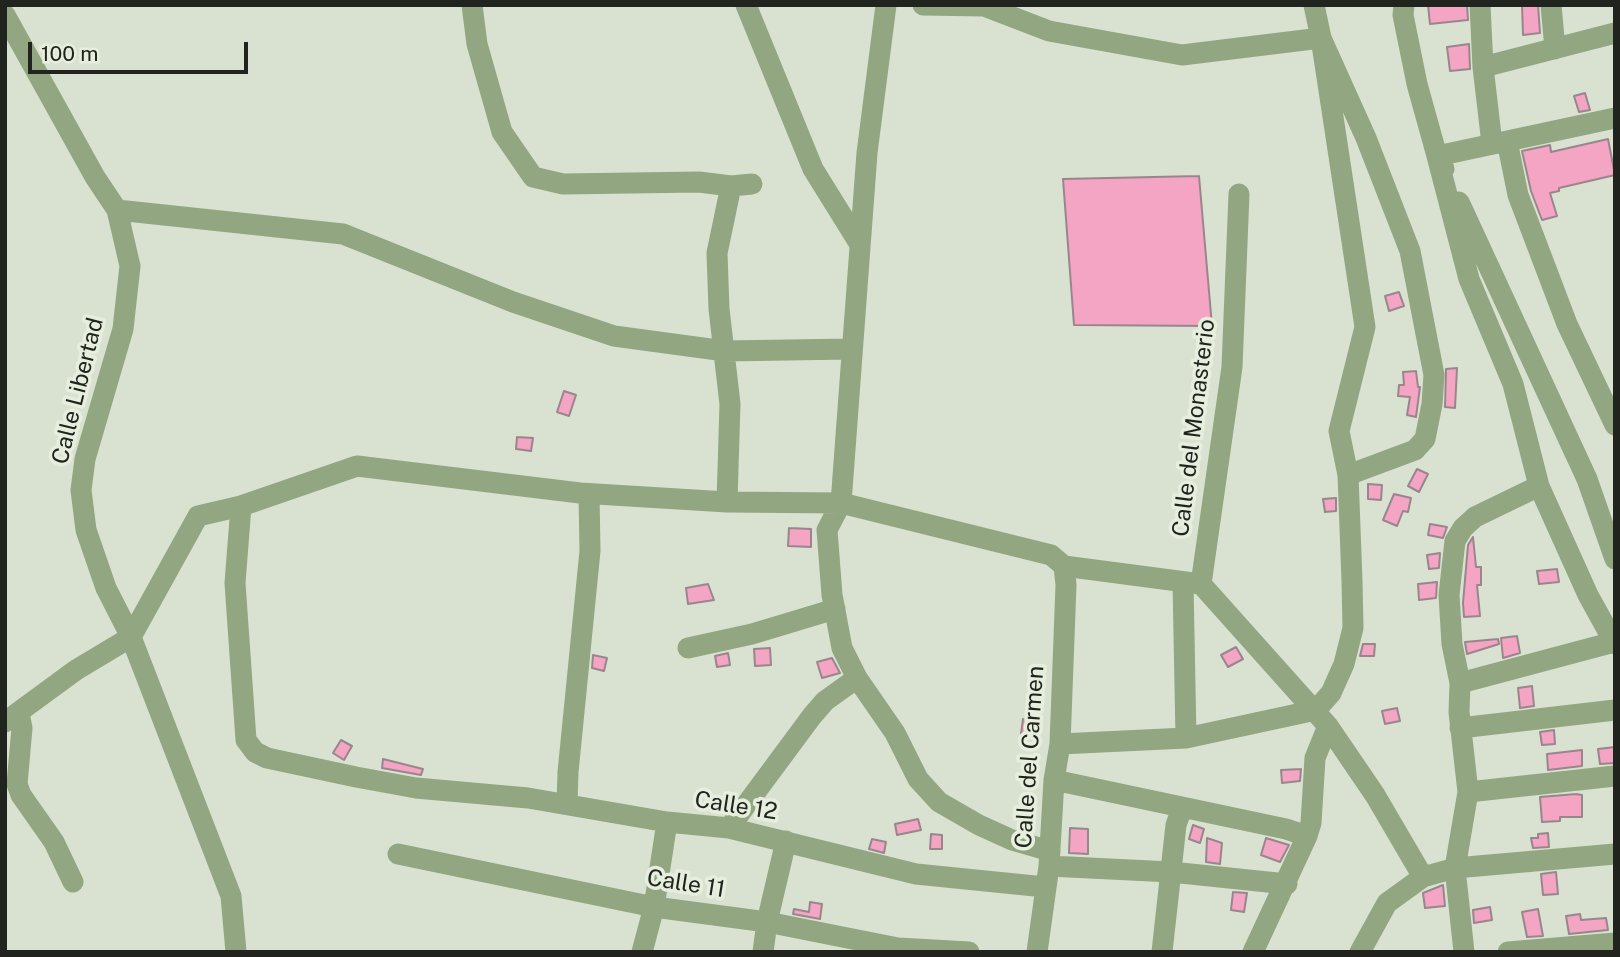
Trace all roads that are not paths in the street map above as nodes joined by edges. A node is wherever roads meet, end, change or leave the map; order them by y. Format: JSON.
{"nodes":[{"id":1,"x":472,"y":5,"type":"edge"},
{"id":2,"x":746,"y":5,"type":"edge"},
{"id":3,"x":886,"y":5,"type":"edge"},
{"id":4,"x":923,"y":5,"type":"edge"},
{"id":5,"x":1314,"y":5,"type":"edge"},
{"id":6,"x":1404,"y":5,"type":"edge"},
{"id":7,"x":1480,"y":5,"type":"edge"},
{"id":8,"x":1551,"y":5,"type":"edge"},
{"id":9,"x":984,"y":6,"type":"edge"},
{"id":10,"x":5,"y":15,"type":"edge"},
{"id":11,"x":1615,"y":33,"type":"edge"},
{"id":12,"x":1321,"y":38,"type":"junction"},
{"id":13,"x":1555,"y":50,"type":"junction"},
{"id":14,"x":1483,"y":67,"type":"junction"},
{"id":15,"x":1615,"y":118,"type":"edge"},
{"id":16,"x":1500,"y":143,"type":"junction"},
{"id":17,"x":1437,"y":156,"type":"junction"},
{"id":18,"x":1239,"y":194,"type":"dead end"},
{"id":19,"x":117,"y":210,"type":"junction"},
{"id":20,"x":859,"y":243,"type":"junction"},
{"id":21,"x":851,"y":349,"type":"junction"},
{"id":22,"x":725,"y":351,"type":"junction"},
{"id":23,"x":1615,"y":425,"type":"edge"},
{"id":24,"x":1348,"y":475,"type":"junction"},
{"id":25,"x":1539,"y":486,"type":"junction"},
{"id":26,"x":589,"y":494,"type":"junction"},
{"id":27,"x":727,"y":502,"type":"junction"},
{"id":28,"x":841,"y":503,"type":"junction"},
{"id":29,"x":241,"y":506,"type":"junction"},
{"id":30,"x":1615,"y":559,"type":"edge"},
{"id":31,"x":1063,"y":566,"type":"junction"},
{"id":32,"x":1192,"y":583,"type":"junction"},
{"id":33,"x":835,"y":609,"type":"junction"},
{"id":34,"x":131,"y":637,"type":"junction"},
{"id":35,"x":1614,"y":643,"type":"edge"},
{"id":36,"x":688,"y":648,"type":"dead end"},
{"id":37,"x":857,"y":678,"type":"junction"},
{"id":38,"x":1460,"y":683,"type":"junction"},
{"id":39,"x":1615,"y":710,"type":"edge"},
{"id":40,"x":12,"y":717,"type":"edge"},
{"id":41,"x":1322,"y":718,"type":"junction"},
{"id":42,"x":1460,"y":728,"type":"junction"},
{"id":43,"x":1186,"y":738,"type":"junction"},
{"id":44,"x":1060,"y":744,"type":"junction"},
{"id":45,"x":1615,"y":776,"type":"edge"},
{"id":46,"x":1054,"y":780,"type":"junction"},
{"id":47,"x":1468,"y":792,"type":"junction"},
{"id":48,"x":567,"y":804,"type":"junction"},
{"id":49,"x":1182,"y":808,"type":"junction"},
{"id":50,"x":667,"y":822,"type":"junction"},
{"id":51,"x":729,"y":828,"type":"junction"},
{"id":52,"x":1307,"y":836,"type":"junction"},
{"id":53,"x":786,"y":841,"type":"junction"},
{"id":54,"x":398,"y":854,"type":"dead end"},
{"id":55,"x":1615,"y":854,"type":"edge"},
{"id":56,"x":1049,"y":859,"type":"junction"},
{"id":57,"x":1455,"y":868,"type":"junction"},
{"id":58,"x":1171,"y":872,"type":"junction"},
{"id":59,"x":1423,"y":877,"type":"junction"},
{"id":60,"x":73,"y":881,"type":"dead end"},
{"id":61,"x":1287,"y":884,"type":"junction"},
{"id":62,"x":1045,"y":887,"type":"junction"},
{"id":63,"x":654,"y":907,"type":"junction"},
{"id":64,"x":767,"y":922,"type":"junction"},
{"id":65,"x":1615,"y":943,"type":"edge"},
{"id":66,"x":897,"y":950,"type":"edge"},
{"id":67,"x":236,"y":952,"type":"edge"},
{"id":68,"x":642,"y":952,"type":"edge"},
{"id":69,"x":763,"y":952,"type":"edge"},
{"id":70,"x":969,"y":952,"type":"edge"},
{"id":71,"x":1037,"y":952,"type":"edge"},
{"id":72,"x":1162,"y":952,"type":"edge"},
{"id":73,"x":1253,"y":952,"type":"edge"},
{"id":74,"x":1360,"y":952,"type":"edge"},
{"id":75,"x":1464,"y":952,"type":"edge"},
{"id":76,"x":1508,"y":952,"type":"edge"}],
"edges":[{"from":1,"to":22,"type":"street"},
{"from":2,"to":20,"type":"street"},
{"from":3,"to":20,"type":"street"},
{"from":4,"to":9,"type":"street"},
{"from":5,"to":12,"type":"street"},
{"from":6,"to":17,"type":"street"},
{"from":7,"to":14,"type":"street"},
{"from":8,"to":13,"type":"street"},
{"from":9,"to":12,"type":"street"},
{"from":10,"to":19,"type":"street","name":"Calle Libertad"},
{"from":11,"to":13,"type":"street"},
{"from":12,"to":24,"type":"street"},
{"from":12,"to":24,"type":"street"},
{"from":13,"to":14,"type":"street"},
{"from":14,"to":16,"type":"street"},
{"from":15,"to":16,"type":"street"},
{"from":16,"to":17,"type":"street"},
{"from":16,"to":23,"type":"street"},
{"from":17,"to":25,"type":"street"},
{"from":17,"to":30,"type":"street"},
{"from":18,"to":32,"type":"street","name":"Calle del Monasterio"},
{"from":19,"to":22,"type":"street"},
{"from":19,"to":34,"type":"street","name":"Calle Libertad"},
{"from":20,"to":21,"type":"street"},
{"from":21,"to":22,"type":"street"},
{"from":21,"to":28,"type":"street"},
{"from":22,"to":27,"type":"street"},
{"from":24,"to":41,"type":"street"},
{"from":25,"to":35,"type":"street"},
{"from":25,"to":38,"type":"street"},
{"from":26,"to":27,"type":"street"},
{"from":26,"to":29,"type":"street"},
{"from":26,"to":48,"type":"street"},
{"from":27,"to":28,"type":"street"},
{"from":28,"to":31,"type":"street"},
{"from":28,"to":33,"type":"street"},
{"from":29,"to":34,"type":"street"},
{"from":29,"to":48,"type":"street","name":"Calle 12"},
{"from":31,"to":32,"type":"street"},
{"from":31,"to":44,"type":"street","name":"Calle del Carmen"},
{"from":32,"to":41,"type":"street"},
{"from":32,"to":43,"type":"street","name":"Calle del Monasterio"},
{"from":33,"to":36,"type":"street"},
{"from":33,"to":37,"type":"street"},
{"from":34,"to":40,"type":"street"},
{"from":34,"to":67,"type":"street","name":"Calle Libertad"},
{"from":35,"to":38,"type":"street"},
{"from":37,"to":51,"type":"street"},
{"from":37,"to":56,"type":"street"},
{"from":38,"to":42,"type":"street"},
{"from":39,"to":42,"type":"street"},
{"from":40,"to":60,"type":"street"},
{"from":41,"to":43,"type":"street"},
{"from":41,"to":52,"type":"street"},
{"from":41,"to":59,"type":"street"},
{"from":42,"to":47,"type":"street"},
{"from":43,"to":44,"type":"street"},
{"from":44,"to":46,"type":"street","name":"Calle del Carmen"},
{"from":45,"to":47,"type":"street"},
{"from":46,"to":49,"type":"street"},
{"from":46,"to":56,"type":"street","name":"Calle del Carmen"},
{"from":47,"to":57,"type":"street"},
{"from":48,"to":50,"type":"street","name":"Calle 12"},
{"from":49,"to":52,"type":"street"},
{"from":49,"to":58,"type":"street"},
{"from":50,"to":51,"type":"street","name":"Calle 12"},
{"from":50,"to":63,"type":"street"},
{"from":51,"to":53,"type":"street","name":"Calle 12"},
{"from":52,"to":61,"type":"street"},
{"from":53,"to":62,"type":"street","name":"Calle 12"},
{"from":53,"to":64,"type":"street"},
{"from":54,"to":63,"type":"street","name":"Calle 11"},
{"from":55,"to":57,"type":"street"},
{"from":56,"to":58,"type":"street"},
{"from":56,"to":62,"type":"street","name":"Calle del Carmen"},
{"from":57,"to":59,"type":"street"},
{"from":57,"to":75,"type":"street"},
{"from":58,"to":61,"type":"street"},
{"from":58,"to":72,"type":"street"},
{"from":59,"to":74,"type":"street"},
{"from":61,"to":73,"type":"street"},
{"from":62,"to":71,"type":"street","name":"Calle del Carmen"},
{"from":63,"to":64,"type":"street","name":"Calle 11"},
{"from":63,"to":68,"type":"street"},
{"from":64,"to":66,"type":"street","name":"Calle 11"},
{"from":64,"to":69,"type":"street"},
{"from":65,"to":76,"type":"street"},
{"from":66,"to":70,"type":"street","name":"Calle 11"}]}
